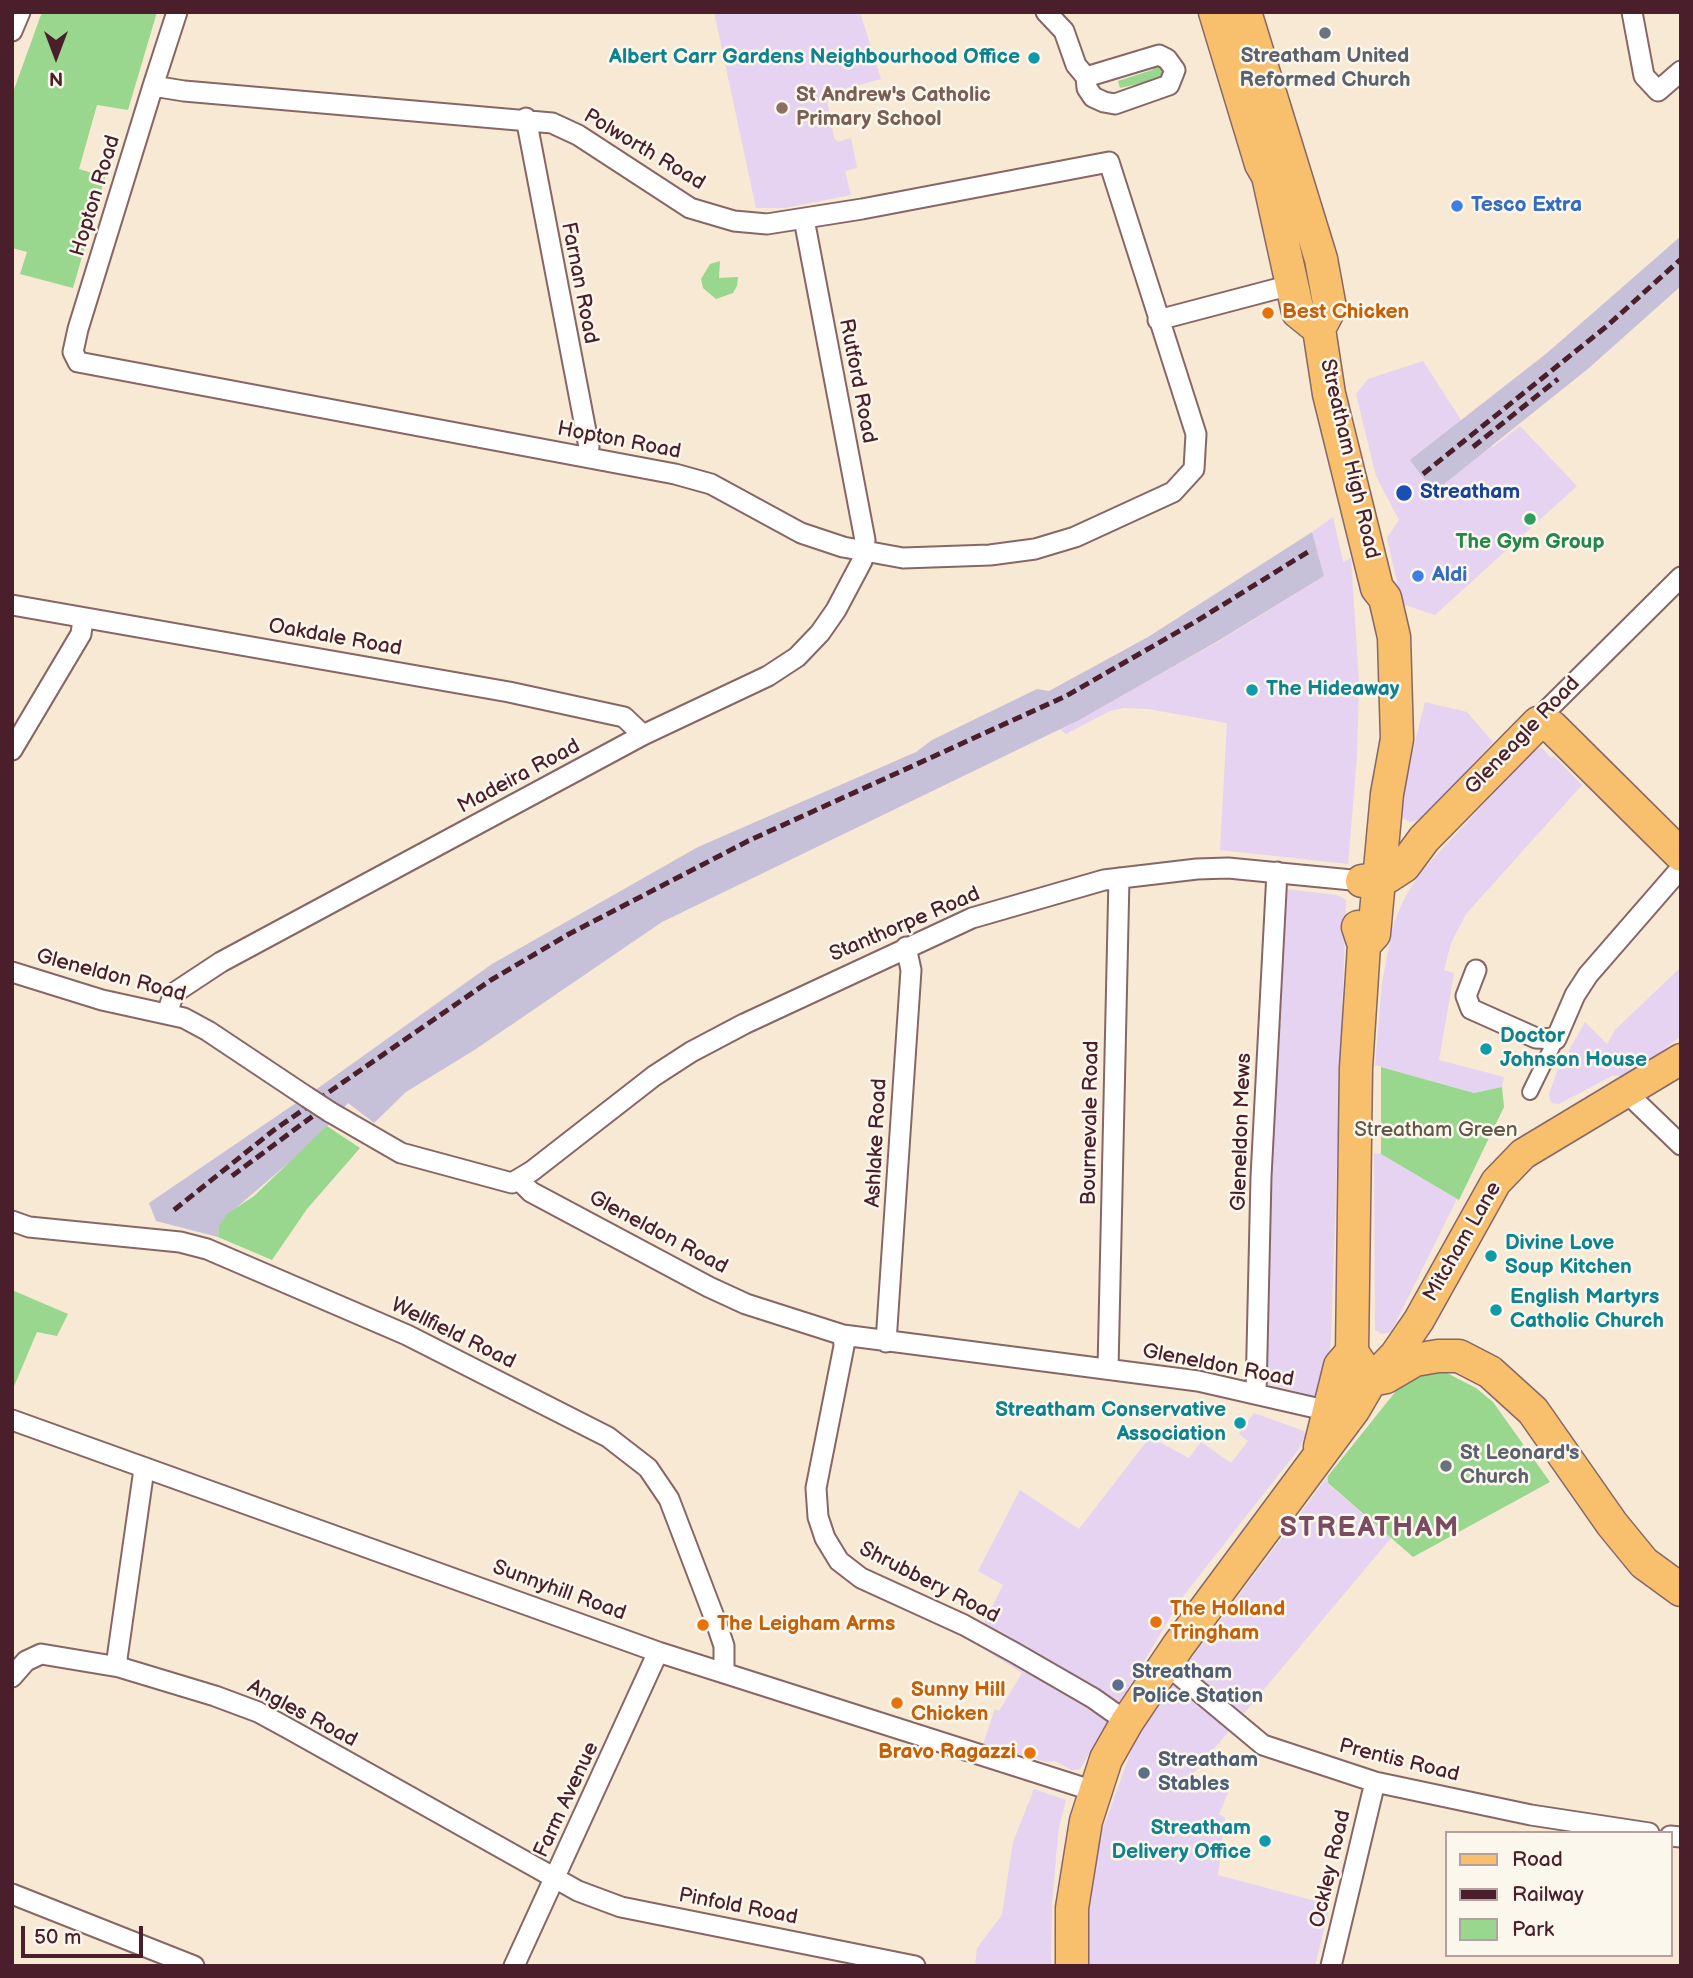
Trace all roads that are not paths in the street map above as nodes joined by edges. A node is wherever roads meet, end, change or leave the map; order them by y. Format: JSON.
{"nodes":[{"id":1,"x":20,"y":12,"type":"edge"},
{"id":2,"x":177,"y":12,"type":"edge"},
{"id":3,"x":1046,"y":12,"type":"edge"},
{"id":4,"x":1215,"y":12,"type":"edge"},
{"id":5,"x":1245,"y":12,"type":"edge"},
{"id":6,"x":1632,"y":12,"type":"edge"},
{"id":7,"x":12,"y":32,"type":"edge"},
{"id":8,"x":1681,"y":71,"type":"edge"},
{"id":9,"x":1086,"y":77,"type":"dead end"},
{"id":10,"x":153,"y":86,"type":"junction"},
{"id":11,"x":526,"y":118,"type":"junction"},
{"id":12,"x":804,"y":219,"type":"junction"},
{"id":13,"x":1292,"y":285,"type":"junction"},
{"id":14,"x":1158,"y":320,"type":"junction"},
{"id":15,"x":1319,"y":329,"type":"junction"},
{"id":16,"x":587,"y":457,"type":"junction"},
{"id":17,"x":864,"y":552,"type":"junction"},
{"id":18,"x":1681,"y":577,"type":"edge"},
{"id":19,"x":1377,"y":588,"type":"junction"},
{"id":20,"x":12,"y":605,"type":"edge"},
{"id":21,"x":83,"y":619,"type":"junction"},
{"id":22,"x":1542,"y":723,"type":"junction"},
{"id":23,"x":643,"y":735,"type":"junction"},
{"id":24,"x":12,"y":750,"type":"edge"},
{"id":25,"x":1385,"y":821,"type":"junction"},
{"id":26,"x":1424,"y":839,"type":"junction"},
{"id":27,"x":1681,"y":855,"type":"edge"},
{"id":28,"x":1681,"y":868,"type":"edge"},
{"id":29,"x":1277,"y":872,"type":"junction"},
{"id":30,"x":1119,"y":878,"type":"junction"},
{"id":31,"x":1370,"y":880,"type":"junction"},
{"id":32,"x":906,"y":947,"type":"junction"},
{"id":33,"x":1476,"y":970,"type":"dead end"},
{"id":34,"x":12,"y":972,"type":"edge"},
{"id":35,"x":167,"y":1013,"type":"junction"},
{"id":36,"x":1556,"y":1039,"type":"junction"},
{"id":37,"x":1681,"y":1059,"type":"edge"},
{"id":38,"x":1530,"y":1092,"type":"dead end"},
{"id":39,"x":1626,"y":1093,"type":"junction"},
{"id":40,"x":1681,"y":1145,"type":"edge"},
{"id":41,"x":519,"y":1180,"type":"junction"},
{"id":42,"x":12,"y":1222,"type":"edge"},
{"id":43,"x":1419,"y":1320,"type":"junction"},
{"id":44,"x":843,"y":1335,"type":"junction"},
{"id":45,"x":886,"y":1342,"type":"junction"},
{"id":46,"x":1352,"y":1352,"type":"junction"},
{"id":47,"x":1459,"y":1356,"type":"junction"},
{"id":48,"x":1108,"y":1369,"type":"junction"},
{"id":49,"x":1371,"y":1380,"type":"junction"},
{"id":50,"x":1256,"y":1394,"type":"junction"},
{"id":51,"x":1329,"y":1411,"type":"junction"},
{"id":52,"x":12,"y":1420,"type":"edge"},
{"id":53,"x":1319,"y":1455,"type":"junction"},
{"id":54,"x":144,"y":1469,"type":"junction"},
{"id":55,"x":1681,"y":1590,"type":"edge"},
{"id":56,"x":658,"y":1652,"type":"junction"},
{"id":57,"x":1167,"y":1665,"type":"junction"},
{"id":58,"x":119,"y":1667,"type":"junction"},
{"id":59,"x":724,"y":1672,"type":"junction"},
{"id":60,"x":12,"y":1676,"type":"edge"},
{"id":61,"x":1127,"y":1722,"type":"junction"},
{"id":62,"x":1375,"y":1782,"type":"junction"},
{"id":63,"x":1094,"y":1791,"type":"junction"},
{"id":64,"x":1636,"y":1831,"type":"edge"},
{"id":65,"x":555,"y":1879,"type":"junction"},
{"id":66,"x":12,"y":1894,"type":"edge"},
{"id":67,"x":194,"y":1966,"type":"edge"},
{"id":68,"x":514,"y":1966,"type":"edge"},
{"id":69,"x":915,"y":1966,"type":"edge"},
{"id":70,"x":1072,"y":1966,"type":"edge"},
{"id":71,"x":1331,"y":1966,"type":"edge"}],
"edges":[{"from":1,"to":7,"type":"street"},
{"from":2,"to":10,"type":"street","name":"Hopton Road"},
{"from":3,"to":9,"type":"street"},
{"from":4,"to":13,"type":"highway","name":"Streatham High Road"},
{"from":5,"to":15,"type":"highway","name":"Streatham High Road"},
{"from":6,"to":8,"type":"street"},
{"from":10,"to":11,"type":"street","name":"Polworth Road"},
{"from":10,"to":16,"type":"street","name":"Hopton Road"},
{"from":11,"to":12,"type":"street","name":"Polworth Road"},
{"from":11,"to":16,"type":"street","name":"Farnan Road"},
{"from":12,"to":14,"type":"street","name":"Polworth Road"},
{"from":12,"to":17,"type":"street","name":"Rutford Road"},
{"from":13,"to":14,"type":"street"},
{"from":13,"to":15,"type":"highway","name":"Streatham High Road"},
{"from":14,"to":17,"type":"street","name":"Hopton Road"},
{"from":15,"to":19,"type":"highway","name":"Streatham High Road"},
{"from":16,"to":17,"type":"street","name":"Hopton Road"},
{"from":17,"to":23,"type":"street","name":"Madeira Road"},
{"from":18,"to":22,"type":"street","name":"Gleneagle Road"},
{"from":19,"to":25,"type":"highway","name":"Streatham High Road"},
{"from":19,"to":31,"type":"highway","name":"Streatham High Road"},
{"from":20,"to":21,"type":"street","name":"Oakdale Road"},
{"from":21,"to":23,"type":"street","name":"Oakdale Road"},
{"from":21,"to":24,"type":"street"},
{"from":22,"to":26,"type":"highway","name":"Gleneagle Road"},
{"from":22,"to":27,"type":"highway"},
{"from":23,"to":35,"type":"street","name":"Madeira Road"},
{"from":25,"to":26,"type":"highway"},
{"from":25,"to":31,"type":"highway","name":"Streatham High Road"},
{"from":26,"to":31,"type":"highway","name":"Gleneagle Road"},
{"from":28,"to":36,"type":"street"},
{"from":29,"to":30,"type":"street","name":"Stanthorpe Road"},
{"from":29,"to":31,"type":"street","name":"Stanthorpe Road"},
{"from":29,"to":50,"type":"street","name":"Gleneldon Mews"},
{"from":30,"to":32,"type":"street","name":"Stanthorpe Road"},
{"from":30,"to":48,"type":"street","name":"Bournevale Road"},
{"from":31,"to":46,"type":"highway","name":"Streatham High Road"},
{"from":32,"to":41,"type":"street","name":"Stanthorpe Road"},
{"from":32,"to":45,"type":"street","name":"Ashlake Road"},
{"from":33,"to":36,"type":"street"},
{"from":34,"to":35,"type":"street","name":"Gleneldon Road"},
{"from":35,"to":41,"type":"street","name":"Gleneldon Road","bridge":true},
{"from":36,"to":38,"type":"street"},
{"from":37,"to":39,"type":"main road","name":"Mitcham Lane"},
{"from":39,"to":40,"type":"street"},
{"from":39,"to":43,"type":"main road","name":"Mitcham Lane"},
{"from":41,"to":44,"type":"street","name":"Gleneldon Road"},
{"from":42,"to":59,"type":"street","name":"Wellfield Road"},
{"from":43,"to":47,"type":"main road"},
{"from":43,"to":49,"type":"main road","name":"Mitcham Lane"},
{"from":44,"to":45,"type":"street","name":"Gleneldon Road"},
{"from":44,"to":61,"type":"street","name":"Shrubbery Road"},
{"from":45,"to":48,"type":"street","name":"Gleneldon Road"},
{"from":46,"to":49,"type":"highway"},
{"from":46,"to":51,"type":"highway","name":"Streatham High Road"},
{"from":47,"to":49,"type":"highway"},
{"from":47,"to":55,"type":"highway"},
{"from":48,"to":50,"type":"street","name":"Gleneldon Road"},
{"from":49,"to":53,"type":"highway","name":"Streatham High Road"},
{"from":50,"to":51,"type":"street","name":"Gleneldon Road"},
{"from":51,"to":53,"type":"highway","name":"Streatham High Road"},
{"from":52,"to":54,"type":"street","name":"Sunnyhill Road"},
{"from":53,"to":57,"type":"highway","name":"Streatham High Road"},
{"from":54,"to":56,"type":"street","name":"Sunnyhill Road"},
{"from":54,"to":58,"type":"street"},
{"from":56,"to":59,"type":"street","name":"Sunnyhill Road"},
{"from":56,"to":65,"type":"street","name":"Farm Avenue"},
{"from":57,"to":61,"type":"highway","name":"Streatham High Road"},
{"from":57,"to":62,"type":"street","name":"Prentis Road"},
{"from":58,"to":60,"type":"street","name":"Angles Road"},
{"from":58,"to":65,"type":"street","name":"Angles Road"},
{"from":59,"to":63,"type":"street","name":"Sunnyhill Road"},
{"from":61,"to":63,"type":"highway","name":"Streatham High Road"},
{"from":62,"to":64,"type":"street","name":"Prentis Road"},
{"from":62,"to":71,"type":"street","name":"Ockley Road"},
{"from":63,"to":70,"type":"highway","name":"Streatham High Road"},
{"from":65,"to":68,"type":"street","name":"Farm Avenue"},
{"from":65,"to":69,"type":"street","name":"Pinfold Road"},
{"from":66,"to":67,"type":"street"}]}
